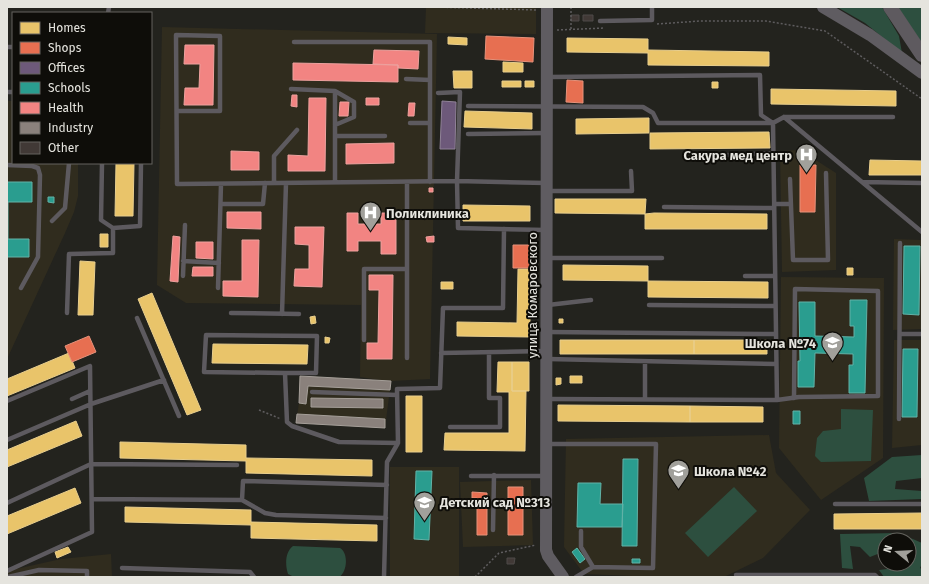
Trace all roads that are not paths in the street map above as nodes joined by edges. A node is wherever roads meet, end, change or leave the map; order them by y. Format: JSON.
{"nodes":[{"id":1,"x":652,"y":7,"type":"edge"},
{"id":2,"x":823,"y":7,"type":"edge"},
{"id":3,"x":890,"y":7,"type":"edge"},
{"id":4,"x":545,"y":8,"type":"edge"},
{"id":5,"x":600,"y":21,"type":"dead end"},
{"id":6,"x":294,"y":42,"type":"dead end"},
{"id":7,"x":922,"y":55,"type":"edge"},
{"id":8,"x":922,"y":73,"type":"edge"},
{"id":9,"x":546,"y":77,"type":"junction"},
{"id":10,"x":406,"y":79,"type":"dead end"},
{"id":11,"x":430,"y":80,"type":"junction"},
{"id":12,"x":291,"y":89,"type":"dead end"},
{"id":13,"x":335,"y":91,"type":"junction"},
{"id":14,"x":438,"y":93,"type":"dead end"},
{"id":15,"x":468,"y":106,"type":"dead end"},
{"id":16,"x":546,"y":108,"type":"junction"},
{"id":17,"x":177,"y":110,"type":"junction"},
{"id":18,"x":784,"y":117,"type":"junction"},
{"id":19,"x":893,"y":117,"type":"dead end"},
{"id":20,"x":410,"y":123,"type":"dead end"},
{"id":21,"x":430,"y":123,"type":"junction"},
{"id":22,"x":773,"y":123,"type":"junction"},
{"id":23,"x":335,"y":125,"type":"junction"},
{"id":24,"x":297,"y":130,"type":"dead end"},
{"id":25,"x":546,"y":133,"type":"junction"},
{"id":26,"x":468,"y":134,"type":"dead end"},
{"id":27,"x":335,"y":136,"type":"junction"},
{"id":28,"x":385,"y":136,"type":"dead end"},
{"id":29,"x":773,"y":153,"type":"junction"},
{"id":30,"x":708,"y":156,"type":"dead end"},
{"id":31,"x":69,"y":164,"type":"edge"},
{"id":32,"x":102,"y":164,"type":"edge"},
{"id":33,"x":141,"y":164,"type":"edge"},
{"id":34,"x":7,"y":165,"type":"edge"},
{"id":35,"x":631,"y":171,"type":"dead end"},
{"id":36,"x":826,"y":173,"type":"dead end"},
{"id":37,"x":790,"y":179,"type":"dead end"},
{"id":38,"x":457,"y":181,"type":"junction"},
{"id":39,"x":335,"y":182,"type":"junction"},
{"id":40,"x":407,"y":182,"type":"junction"},
{"id":41,"x":430,"y":182,"type":"junction"},
{"id":42,"x":861,"y":182,"type":"junction"},
{"id":43,"x":265,"y":183,"type":"junction"},
{"id":44,"x":274,"y":183,"type":"junction"},
{"id":45,"x":286,"y":183,"type":"junction"},
{"id":46,"x":221,"y":184,"type":"junction"},
{"id":47,"x":922,"y":184,"type":"edge"},
{"id":48,"x":546,"y":187,"type":"junction"},
{"id":49,"x":221,"y":204,"type":"junction"},
{"id":50,"x":791,"y":204,"type":"junction"},
{"id":51,"x":774,"y":206,"type":"junction"},
{"id":52,"x":664,"y":207,"type":"dead end"},
{"id":53,"x":52,"y":220,"type":"dead end"},
{"id":54,"x":184,"y":225,"type":"dead end"},
{"id":55,"x":113,"y":228,"type":"junction"},
{"id":56,"x":504,"y":229,"type":"junction"},
{"id":57,"x":546,"y":230,"type":"junction"},
{"id":58,"x":922,"y":232,"type":"edge"},
{"id":59,"x":900,"y":243,"type":"dead end"},
{"id":60,"x":547,"y":258,"type":"junction"},
{"id":61,"x":662,"y":258,"type":"dead end"},
{"id":62,"x":183,"y":261,"type":"junction"},
{"id":63,"x":219,"y":263,"type":"junction"},
{"id":64,"x":407,"y":269,"type":"junction"},
{"id":65,"x":183,"y":276,"type":"dead end"},
{"id":66,"x":745,"y":276,"type":"dead end"},
{"id":67,"x":775,"y":276,"type":"junction"},
{"id":68,"x":21,"y":288,"type":"dead end"},
{"id":69,"x":218,"y":288,"type":"dead end"},
{"id":70,"x":591,"y":300,"type":"dead end"},
{"id":71,"x":650,"y":305,"type":"dead end"},
{"id":72,"x":546,"y":306,"type":"junction"},
{"id":73,"x":775,"y":306,"type":"junction"},
{"id":74,"x":67,"y":313,"type":"dead end"},
{"id":75,"x":231,"y":313,"type":"dead end"},
{"id":76,"x":282,"y":314,"type":"junction"},
{"id":77,"x":299,"y":314,"type":"dead end"},
{"id":78,"x":137,"y":318,"type":"dead end"},
{"id":79,"x":546,"y":332,"type":"junction"},
{"id":80,"x":776,"y":334,"type":"junction"},
{"id":81,"x":900,"y":334,"type":"junction"},
{"id":82,"x":922,"y":334,"type":"edge"},
{"id":83,"x":364,"y":340,"type":"dead end"},
{"id":84,"x":441,"y":353,"type":"junction"},
{"id":85,"x":490,"y":353,"type":"junction"},
{"id":86,"x":546,"y":355,"type":"junction"},
{"id":87,"x":407,"y":358,"type":"dead end"},
{"id":88,"x":645,"y":362,"type":"junction"},
{"id":89,"x":776,"y":364,"type":"junction"},
{"id":90,"x":285,"y":373,"type":"junction"},
{"id":91,"x":164,"y":380,"type":"junction"},
{"id":92,"x":90,"y":391,"type":"junction"},
{"id":93,"x":312,"y":392,"type":"dead end"},
{"id":94,"x":397,"y":395,"type":"junction"},
{"id":95,"x":794,"y":398,"type":"junction"},
{"id":96,"x":72,"y":399,"type":"dead end"},
{"id":97,"x":546,"y":399,"type":"junction"},
{"id":98,"x":645,"y":399,"type":"junction"},
{"id":99,"x":777,"y":400,"type":"junction"},
{"id":100,"x":7,"y":401,"type":"edge"},
{"id":101,"x":90,"y":404,"type":"junction"},
{"id":102,"x":180,"y":416,"type":"dead end"},
{"id":103,"x":899,"y":419,"type":"dead end"},
{"id":104,"x":450,"y":427,"type":"dead end"},
{"id":105,"x":7,"y":440,"type":"edge"},
{"id":106,"x":398,"y":443,"type":"junction"},
{"id":107,"x":546,"y":444,"type":"junction"},
{"id":108,"x":91,"y":464,"type":"junction"},
{"id":109,"x":237,"y":465,"type":"dead end"},
{"id":110,"x":494,"y":475,"type":"junction"},
{"id":111,"x":471,"y":476,"type":"dead end"},
{"id":112,"x":546,"y":476,"type":"junction"},
{"id":113,"x":387,"y":485,"type":"junction"},
{"id":114,"x":92,"y":499,"type":"junction"},
{"id":115,"x":242,"y":500,"type":"junction"},
{"id":116,"x":7,"y":503,"type":"edge"},
{"id":117,"x":835,"y":504,"type":"dead end"},
{"id":118,"x":922,"y":504,"type":"edge"},
{"id":119,"x":386,"y":518,"type":"junction"},
{"id":120,"x":493,"y":530,"type":"dead end"},
{"id":121,"x":581,"y":531,"type":"dead end"},
{"id":122,"x":593,"y":567,"type":"junction"},
{"id":123,"x":122,"y":568,"type":"dead end"},
{"id":124,"x":7,"y":571,"type":"edge"},
{"id":125,"x":736,"y":575,"type":"dead end"},
{"id":126,"x":7,"y":577,"type":"edge"},
{"id":127,"x":87,"y":577,"type":"edge"},
{"id":128,"x":254,"y":577,"type":"edge"},
{"id":129,"x":384,"y":577,"type":"edge"},
{"id":130,"x":563,"y":577,"type":"edge"},
{"id":131,"x":576,"y":577,"type":"edge"},
{"id":132,"x":877,"y":577,"type":"edge"}],
"edges":[{"from":1,"to":5,"type":"lane"},
{"from":2,"to":8,"type":"street"},
{"from":3,"to":7,"type":"main road"},
{"from":4,"to":9,"type":"street","name":"улица Комаровского"},
{"from":6,"to":11,"type":"lane"},
{"from":9,"to":16,"type":"street","name":"улица Комаровского"},
{"from":9,"to":22,"type":"lane"},
{"from":10,"to":11,"type":"lane"},
{"from":11,"to":21,"type":"lane"},
{"from":12,"to":13,"type":"lane"},
{"from":13,"to":23,"type":"lane"},
{"from":13,"to":23,"type":"lane"},
{"from":14,"to":38,"type":"lane"},
{"from":15,"to":16,"type":"lane"},
{"from":16,"to":22,"type":"lane"},
{"from":16,"to":25,"type":"street","name":"улица Комаровского"},
{"from":17,"to":17,"type":"lane"},
{"from":17,"to":46,"type":"lane"},
{"from":18,"to":19,"type":"lane"},
{"from":18,"to":22,"type":"lane"},
{"from":18,"to":42,"type":"lane"},
{"from":20,"to":21,"type":"lane"},
{"from":21,"to":41,"type":"lane"},
{"from":22,"to":29,"type":"lane"},
{"from":23,"to":27,"type":"lane"},
{"from":24,"to":44,"type":"lane"},
{"from":25,"to":26,"type":"lane"},
{"from":25,"to":48,"type":"street","name":"улица Комаровского"},
{"from":27,"to":28,"type":"lane"},
{"from":27,"to":39,"type":"lane"},
{"from":29,"to":30,"type":"lane"},
{"from":29,"to":51,"type":"lane"},
{"from":31,"to":53,"type":"lane"},
{"from":32,"to":55,"type":"lane"},
{"from":33,"to":55,"type":"lane"},
{"from":34,"to":68,"type":"lane"},
{"from":35,"to":48,"type":"lane"},
{"from":36,"to":50,"type":"lane"},
{"from":37,"to":50,"type":"lane"},
{"from":38,"to":41,"type":"lane"},
{"from":38,"to":48,"type":"lane"},
{"from":38,"to":56,"type":"lane"},
{"from":39,"to":40,"type":"lane"},
{"from":39,"to":45,"type":"lane"},
{"from":40,"to":41,"type":"lane"},
{"from":40,"to":64,"type":"lane"},
{"from":42,"to":47,"type":"lane"},
{"from":42,"to":58,"type":"lane"},
{"from":43,"to":44,"type":"lane"},
{"from":43,"to":46,"type":"lane"},
{"from":43,"to":49,"type":"lane"},
{"from":44,"to":45,"type":"lane"},
{"from":45,"to":76,"type":"lane"},
{"from":46,"to":49,"type":"lane"},
{"from":48,"to":57,"type":"street","name":"улица Комаровского"},
{"from":49,"to":63,"type":"lane"},
{"from":50,"to":51,"type":"lane"},
{"from":51,"to":52,"type":"lane"},
{"from":51,"to":67,"type":"lane"},
{"from":54,"to":62,"type":"lane"},
{"from":55,"to":74,"type":"lane"},
{"from":56,"to":57,"type":"lane"},
{"from":56,"to":84,"type":"lane"},
{"from":57,"to":60,"type":"street","name":"улица Комаровского"},
{"from":59,"to":81,"type":"lane"},
{"from":60,"to":61,"type":"lane"},
{"from":60,"to":72,"type":"street","name":"улица Комаровского"},
{"from":62,"to":63,"type":"lane"},
{"from":62,"to":65,"type":"lane"},
{"from":63,"to":69,"type":"lane"},
{"from":64,"to":83,"type":"lane"},
{"from":64,"to":87,"type":"lane"},
{"from":66,"to":67,"type":"lane"},
{"from":67,"to":73,"type":"lane"},
{"from":70,"to":72,"type":"lane"},
{"from":71,"to":73,"type":"lane"},
{"from":72,"to":79,"type":"street","name":"улица Комаровского"},
{"from":73,"to":80,"type":"lane"},
{"from":75,"to":76,"type":"lane"},
{"from":76,"to":77,"type":"lane"},
{"from":78,"to":91,"type":"lane"},
{"from":79,"to":80,"type":"lane"},
{"from":79,"to":86,"type":"street","name":"улица Комаровского"},
{"from":80,"to":89,"type":"lane"},
{"from":81,"to":82,"type":"lane"},
{"from":81,"to":103,"type":"lane"},
{"from":84,"to":85,"type":"lane"},
{"from":84,"to":94,"type":"lane"},
{"from":85,"to":86,"type":"lane"},
{"from":85,"to":104,"type":"lane"},
{"from":86,"to":88,"type":"lane"},
{"from":86,"to":97,"type":"street","name":"улица Комаровского"},
{"from":88,"to":89,"type":"lane"},
{"from":88,"to":98,"type":"lane"},
{"from":89,"to":99,"type":"lane"},
{"from":90,"to":90,"type":"lane"},
{"from":90,"to":106,"type":"lane"},
{"from":91,"to":101,"type":"lane"},
{"from":91,"to":102,"type":"lane"},
{"from":92,"to":96,"type":"lane"},
{"from":92,"to":100,"type":"lane"},
{"from":92,"to":101,"type":"lane"},
{"from":93,"to":94,"type":"lane"},
{"from":94,"to":106,"type":"lane"},
{"from":95,"to":95,"type":"lane"},
{"from":95,"to":99,"type":"lane"},
{"from":97,"to":98,"type":"lane"},
{"from":97,"to":107,"type":"street","name":"улица Комаровского"},
{"from":98,"to":99,"type":"lane"},
{"from":101,"to":105,"type":"lane"},
{"from":101,"to":108,"type":"lane"},
{"from":106,"to":113,"type":"lane"},
{"from":107,"to":112,"type":"street","name":"улица Комаровского"},
{"from":107,"to":122,"type":"lane"},
{"from":108,"to":109,"type":"lane"},
{"from":108,"to":114,"type":"lane"},
{"from":108,"to":116,"type":"lane"},
{"from":110,"to":111,"type":"lane"},
{"from":110,"to":112,"type":"lane"},
{"from":110,"to":120,"type":"lane"},
{"from":112,"to":130,"type":"street","name":"улица Комаровского"},
{"from":113,"to":115,"type":"lane"},
{"from":113,"to":119,"type":"lane"},
{"from":114,"to":115,"type":"lane"},
{"from":114,"to":124,"type":"lane"},
{"from":115,"to":119,"type":"lane"},
{"from":117,"to":118,"type":"lane"},
{"from":119,"to":129,"type":"lane"},
{"from":121,"to":122,"type":"lane"},
{"from":122,"to":131,"type":"lane"},
{"from":123,"to":128,"type":"lane"},
{"from":125,"to":132,"type":"lane"},
{"from":126,"to":127,"type":"lane"}]}
